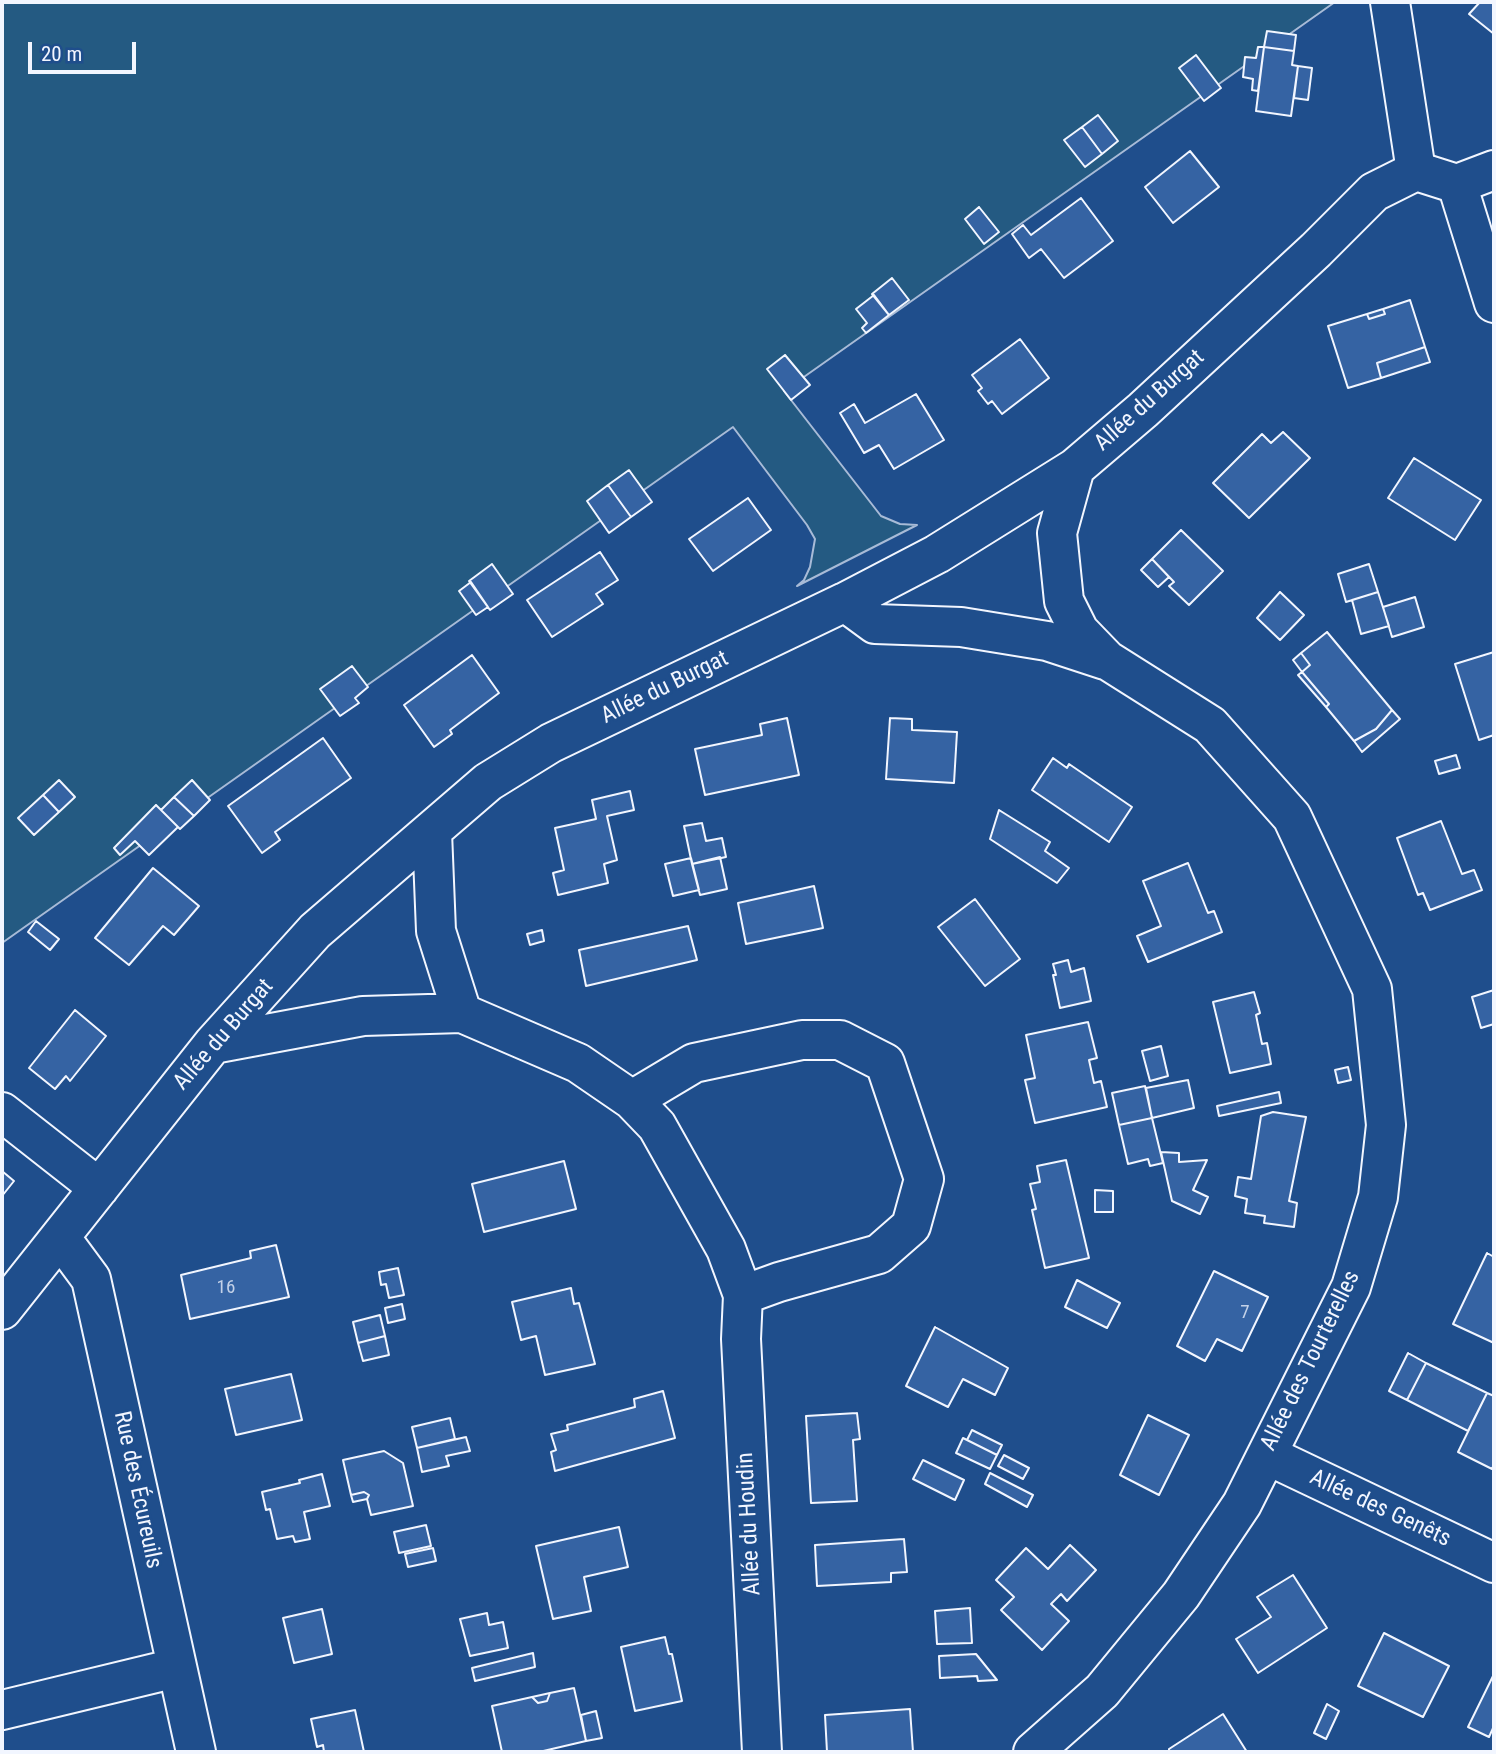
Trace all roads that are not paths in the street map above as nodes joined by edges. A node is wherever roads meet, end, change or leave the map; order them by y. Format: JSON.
{"nodes":[{"id":1,"x":1390,"y":2,"type":"edge"},
{"id":2,"x":1494,"y":170,"type":"edge"},
{"id":3,"x":1416,"y":171,"type":"junction"},
{"id":4,"x":1457,"y":184,"type":"junction"},
{"id":5,"x":1494,"y":303,"type":"edge"},
{"id":6,"x":1075,"y":468,"type":"junction"},
{"id":7,"x":845,"y":602,"type":"junction"},
{"id":8,"x":1107,"y":660,"type":"junction"},
{"id":9,"x":432,"y":832,"type":"junction"},
{"id":10,"x":462,"y":1013,"type":"junction"},
{"id":11,"x":213,"y":1044,"type":"junction"},
{"id":12,"x":632,"y":1100,"type":"junction"},
{"id":13,"x":2,"y":1112,"type":"edge"},
{"id":14,"x":99,"y":1188,"type":"junction"},
{"id":15,"x":60,"y":1237,"type":"junction"},
{"id":16,"x":743,"y":1295,"type":"junction"},
{"id":17,"x":2,"y":1310,"type":"edge"},
{"id":18,"x":1266,"y":1455,"type":"junction"},
{"id":19,"x":1494,"y":1563,"type":"edge"},
{"id":20,"x":176,"y":1668,"type":"junction"},
{"id":21,"x":2,"y":1710,"type":"edge"},
{"id":22,"x":196,"y":1752,"type":"edge"},
{"id":23,"x":762,"y":1752,"type":"edge"},
{"id":24,"x":1033,"y":1752,"type":"edge"}],
"edges":[{"from":1,"to":3,"type":"street"},
{"from":2,"to":4,"type":"street"},
{"from":3,"to":4,"type":"street"},
{"from":3,"to":6,"type":"street","name":"Allée du Burgat"},
{"from":4,"to":5,"type":"street"},
{"from":6,"to":7,"type":"street","name":"Allée du Burgat"},
{"from":6,"to":8,"type":"street","name":"Allée des Tourterelles"},
{"from":7,"to":8,"type":"street","name":"Allée des Tourterelles"},
{"from":7,"to":9,"type":"street","name":"Allée du Burgat"},
{"from":8,"to":18,"type":"street","name":"Allée des Tourterelles"},
{"from":9,"to":10,"type":"street"},
{"from":9,"to":11,"type":"street","name":"Allée du Burgat"},
{"from":10,"to":11,"type":"street","name":"Allée du Houdin"},
{"from":10,"to":12,"type":"street","name":"Allée du Houdin"},
{"from":11,"to":14,"type":"street","name":"Allée du Burgat"},
{"from":12,"to":16,"type":"street","name":"Allée du Houdin"},
{"from":12,"to":16,"type":"street"},
{"from":13,"to":14,"type":"street"},
{"from":14,"to":15,"type":"street","name":"Allée du Burgat"},
{"from":15,"to":17,"type":"street","name":"Allée du Burgat"},
{"from":15,"to":20,"type":"street","name":"Rue des Écureuils"},
{"from":16,"to":23,"type":"street","name":"Allée du Houdin"},
{"from":18,"to":19,"type":"street","name":"Allée des Genêts"},
{"from":18,"to":24,"type":"street","name":"Allée des Tourterelles"},
{"from":20,"to":21,"type":"street"},
{"from":20,"to":22,"type":"street","name":"Rue des Écureuils"}]}
